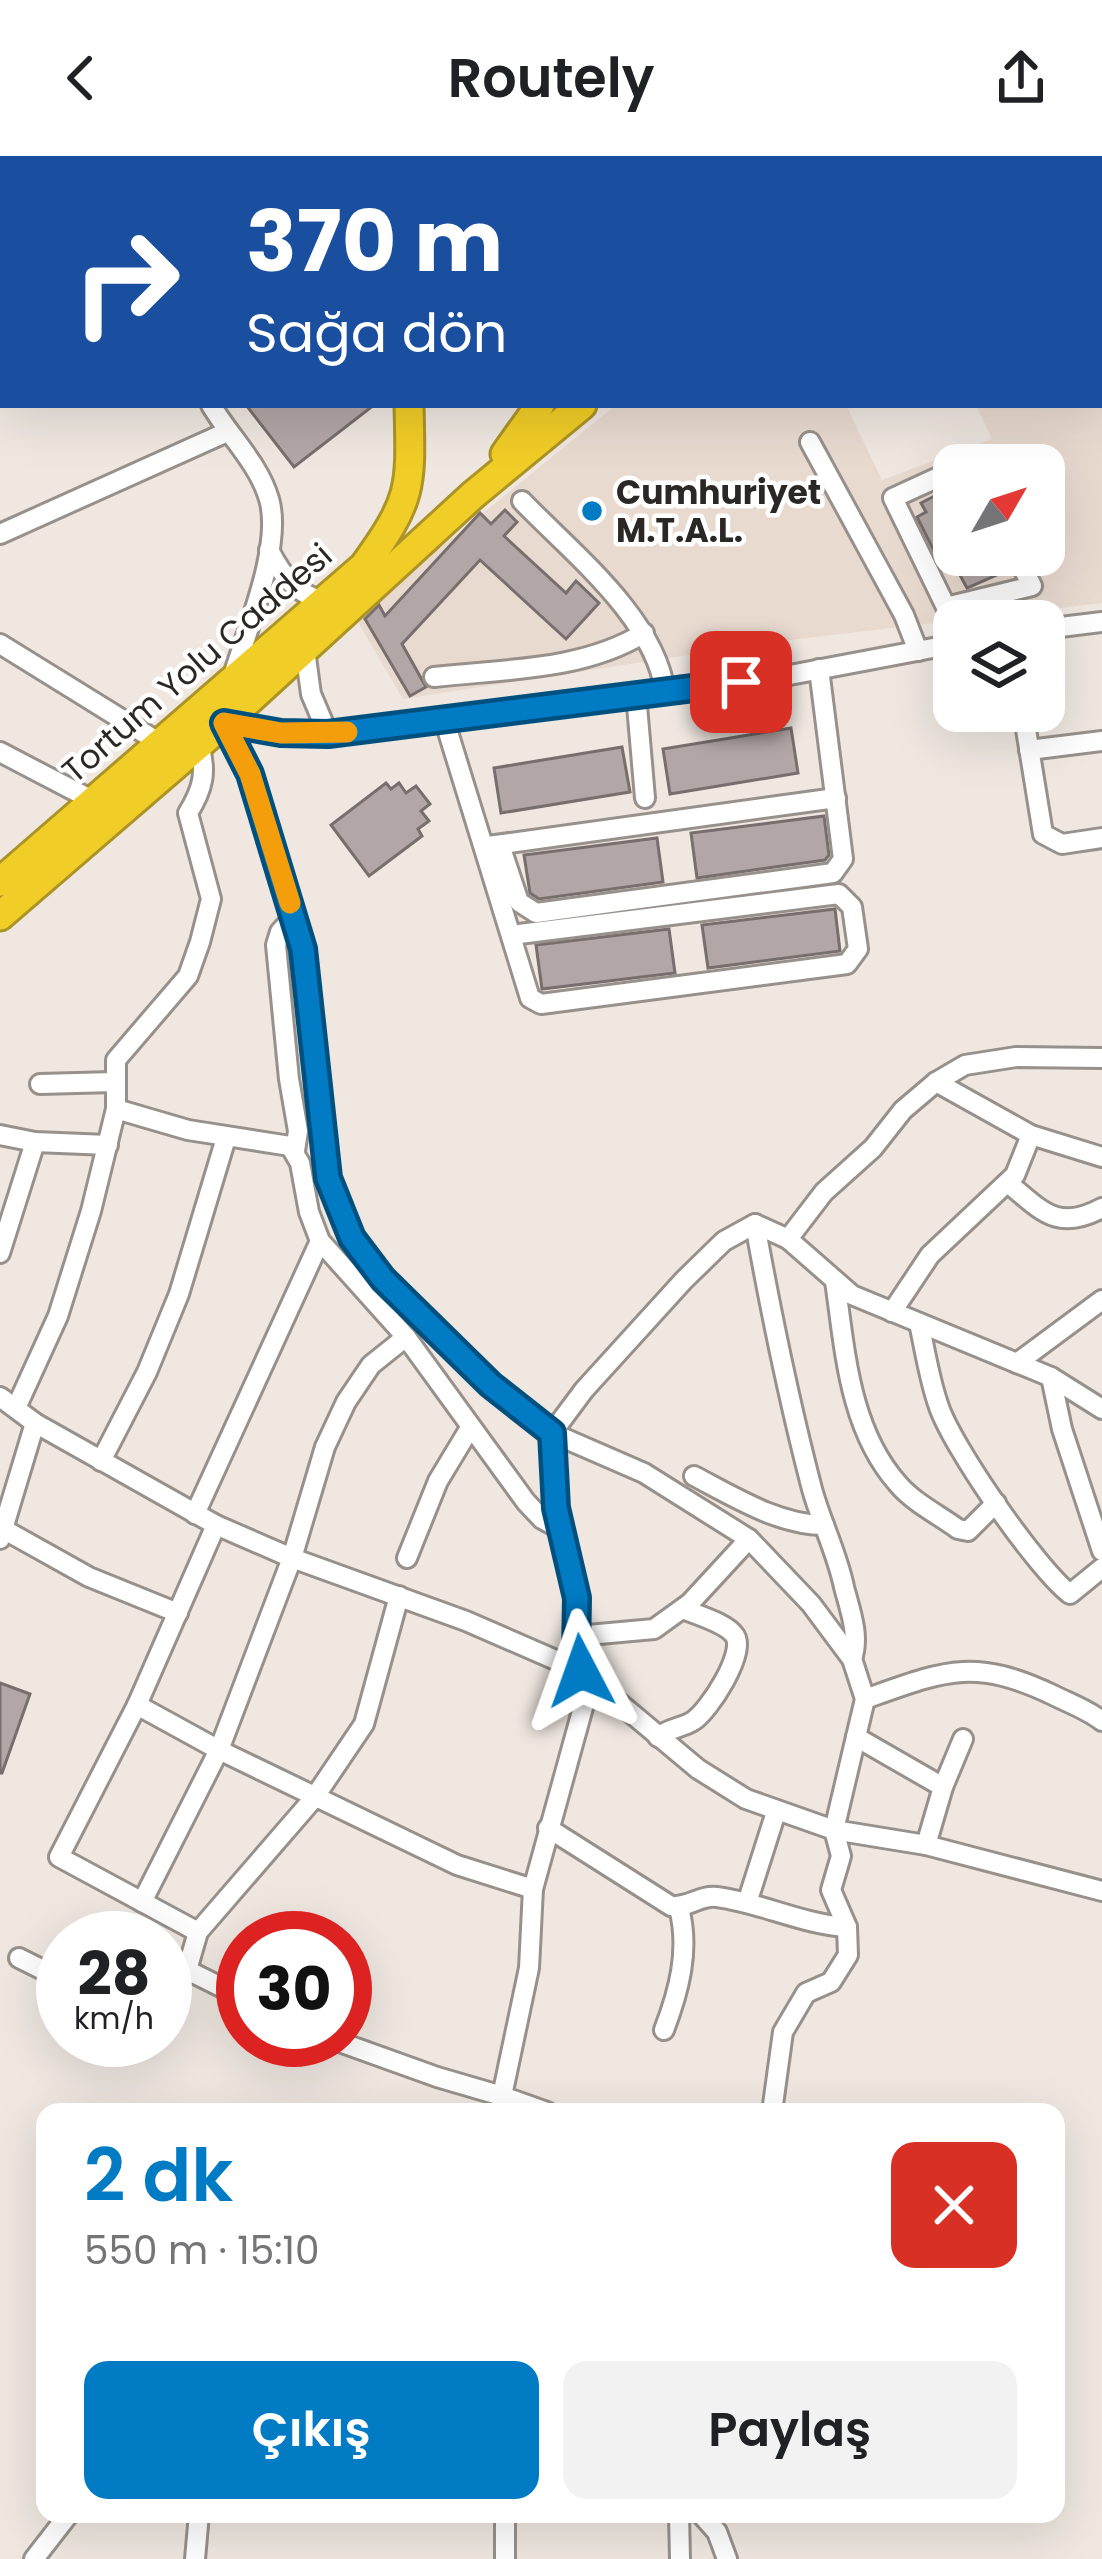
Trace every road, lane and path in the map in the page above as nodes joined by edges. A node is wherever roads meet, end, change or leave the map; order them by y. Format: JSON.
{"nodes":[{"id":1,"x":213,"y":408,"type":"edge"},
{"id":2,"x":410,"y":408,"type":"edge"},
{"id":3,"x":538,"y":408,"type":"edge"},
{"id":4,"x":578,"y":408,"type":"edge"},
{"id":5,"x":227,"y":432,"type":"junction"},
{"id":6,"x":810,"y":442,"type":"dead end"},
{"id":7,"x":933,"y":480,"type":"edge"},
{"id":8,"x":472,"y":495,"type":"junction"},
{"id":9,"x":522,"y":501,"type":"dead end"},
{"id":10,"x":0,"y":534,"type":"edge"},
{"id":11,"x":269,"y":550,"type":"junction"},
{"id":12,"x":926,"y":567,"type":"junction"},
{"id":13,"x":1027,"y":576,"type":"edge"},
{"id":14,"x":887,"y":583,"type":"junction"},
{"id":15,"x":325,"y":602,"type":"junction"},
{"id":16,"x":1102,"y":622,"type":"edge"},
{"id":17,"x":1065,"y":626,"type":"edge"},
{"id":18,"x":644,"y":633,"type":"junction"},
{"id":19,"x":0,"y":644,"type":"edge"},
{"id":20,"x":933,"y":648,"type":"edge"},
{"id":21,"x":304,"y":650,"type":"junction"},
{"id":22,"x":918,"y":651,"type":"junction"},
{"id":23,"x":819,"y":669,"type":"junction"},
{"id":24,"x":434,"y":677,"type":"dead end"},
{"id":25,"x":230,"y":684,"type":"junction"},
{"id":26,"x":665,"y":691,"type":"junction"},
{"id":27,"x":636,"y":694,"type":"junction"},
{"id":28,"x":444,"y":719,"type":"junction"},
{"id":29,"x":224,"y":723,"type":"junction"},
{"id":30,"x":1026,"y":732,"type":"edge"},
{"id":31,"x":328,"y":734,"type":"junction"},
{"id":32,"x":1102,"y":741,"type":"edge"},
{"id":33,"x":160,"y":743,"type":"junction"},
{"id":34,"x":199,"y":745,"type":"junction"},
{"id":35,"x":1029,"y":751,"type":"junction"},
{"id":36,"x":0,"y":752,"type":"edge"},
{"id":37,"x":645,"y":798,"type":"dead end"},
{"id":38,"x":836,"y":798,"type":"junction"},
{"id":39,"x":92,"y":800,"type":"junction"},
{"id":40,"x":1102,"y":838,"type":"edge"},
{"id":41,"x":492,"y":846,"type":"junction"},
{"id":42,"x":0,"y":882,"type":"edge"},
{"id":43,"x":0,"y":916,"type":"edge"},
{"id":44,"x":295,"y":917,"type":"junction"},
{"id":45,"x":511,"y":935,"type":"junction"},
{"id":46,"x":1102,"y":1058,"type":"edge"},
{"id":47,"x":114,"y":1082,"type":"junction"},
{"id":48,"x":936,"y":1082,"type":"junction"},
{"id":49,"x":40,"y":1084,"type":"dead end"},
{"id":50,"x":116,"y":1109,"type":"junction"},
{"id":51,"x":0,"y":1135,"type":"edge"},
{"id":52,"x":1031,"y":1136,"type":"junction"},
{"id":53,"x":226,"y":1138,"type":"junction"},
{"id":54,"x":35,"y":1142,"type":"junction"},
{"id":55,"x":108,"y":1145,"type":"junction"},
{"id":56,"x":295,"y":1151,"type":"junction"},
{"id":57,"x":1102,"y":1157,"type":"edge"},
{"id":58,"x":1008,"y":1183,"type":"junction"},
{"id":59,"x":1102,"y":1208,"type":"edge"},
{"id":60,"x":755,"y":1224,"type":"junction"},
{"id":61,"x":788,"y":1239,"type":"junction"},
{"id":62,"x":320,"y":1241,"type":"junction"},
{"id":63,"x":0,"y":1253,"type":"edge"},
{"id":64,"x":835,"y":1281,"type":"junction"},
{"id":65,"x":1102,"y":1300,"type":"edge"},
{"id":66,"x":892,"y":1312,"type":"junction"},
{"id":67,"x":919,"y":1323,"type":"junction"},
{"id":68,"x":406,"y":1336,"type":"junction"},
{"id":69,"x":1017,"y":1363,"type":"junction"},
{"id":70,"x":1052,"y":1377,"type":"junction"},
{"id":71,"x":8,"y":1402,"type":"edge"},
{"id":72,"x":1102,"y":1409,"type":"edge"},
{"id":73,"x":35,"y":1423,"type":"junction"},
{"id":74,"x":470,"y":1428,"type":"junction"},
{"id":75,"x":552,"y":1433,"type":"junction"},
{"id":76,"x":101,"y":1461,"type":"junction"},
{"id":77,"x":694,"y":1476,"type":"dead end"},
{"id":78,"x":996,"y":1503,"type":"junction"},
{"id":79,"x":195,"y":1514,"type":"junction"},
{"id":80,"x":215,"y":1525,"type":"junction"},
{"id":81,"x":824,"y":1525,"type":"junction"},
{"id":82,"x":560,"y":1529,"type":"junction"},
{"id":83,"x":2,"y":1534,"type":"edge"},
{"id":84,"x":748,"y":1539,"type":"junction"},
{"id":85,"x":1102,"y":1551,"type":"edge"},
{"id":86,"x":292,"y":1558,"type":"junction"},
{"id":87,"x":406,"y":1558,"type":"dead end"},
{"id":88,"x":1102,"y":1568,"type":"edge"},
{"id":89,"x":399,"y":1596,"type":"junction"},
{"id":90,"x":683,"y":1609,"type":"junction"},
{"id":91,"x":178,"y":1613,"type":"junction"},
{"id":92,"x":577,"y":1636,"type":"junction"},
{"id":93,"x":852,"y":1660,"type":"junction"},
{"id":94,"x":581,"y":1671,"type":"junction"},
{"id":95,"x":865,"y":1699,"type":"junction"},
{"id":96,"x":136,"y":1705,"type":"junction"},
{"id":97,"x":1102,"y":1721,"type":"edge"},
{"id":98,"x":658,"y":1737,"type":"junction"},
{"id":99,"x":856,"y":1737,"type":"junction"},
{"id":100,"x":963,"y":1739,"type":"dead end"},
{"id":101,"x":218,"y":1750,"type":"junction"},
{"id":102,"x":943,"y":1787,"type":"junction"},
{"id":103,"x":314,"y":1798,"type":"junction"},
{"id":104,"x":776,"y":1812,"type":"junction"},
{"id":105,"x":548,"y":1828,"type":"junction"},
{"id":106,"x":834,"y":1830,"type":"junction"},
{"id":107,"x":926,"y":1845,"type":"junction"},
{"id":108,"x":533,"y":1888,"type":"junction"},
{"id":109,"x":1102,"y":1891,"type":"edge"},
{"id":110,"x":142,"y":1901,"type":"junction"},
{"id":111,"x":747,"y":1903,"type":"junction"},
{"id":112,"x":679,"y":1908,"type":"junction"},
{"id":113,"x":847,"y":1928,"type":"junction"},
{"id":114,"x":198,"y":1932,"type":"junction"},
{"id":115,"x":192,"y":1955,"type":"edge"},
{"id":116,"x":19,"y":1958,"type":"dead end"},
{"id":117,"x":36,"y":1966,"type":"edge"},
{"id":118,"x":664,"y":2030,"type":"dead end"},
{"id":119,"x":372,"y":2054,"type":"edge"},
{"id":120,"x":502,"y":2096,"type":"junction"},
{"id":121,"x":515,"y":2103,"type":"edge"},
{"id":122,"x":773,"y":2103,"type":"edge"},
{"id":123,"x":62,"y":2523,"type":"edge"},
{"id":124,"x":199,"y":2523,"type":"edge"},
{"id":125,"x":505,"y":2523,"type":"edge"},
{"id":126,"x":679,"y":2523,"type":"edge"},
{"id":127,"x":709,"y":2523,"type":"edge"},
{"id":128,"x":34,"y":2559,"type":"edge"},
{"id":129,"x":195,"y":2559,"type":"edge"},
{"id":130,"x":505,"y":2559,"type":"edge"},
{"id":131,"x":680,"y":2559,"type":"edge"},
{"id":132,"x":727,"y":2559,"type":"edge"}],
"edges":[{"from":1,"to":5,"type":"street"},
{"from":2,"to":15,"type":"highway","name":"Tortum Yolu Caddesi"},
{"from":3,"to":8,"type":"highway","name":"Tortum Yolu Caddesi"},
{"from":4,"to":8,"type":"highway","name":"Tortum Yolu Caddesi"},
{"from":5,"to":10,"type":"street"},
{"from":5,"to":11,"type":"street"},
{"from":6,"to":14,"type":"street"},
{"from":7,"to":12,"type":"street"},
{"from":8,"to":21,"type":"highway","name":"Tortum Yolu Caddesi"},
{"from":9,"to":18,"type":"street"},
{"from":11,"to":15,"type":"street"},
{"from":11,"to":25,"type":"street"},
{"from":12,"to":13,"type":"street"},
{"from":12,"to":14,"type":"street"},
{"from":14,"to":22,"type":"street"},
{"from":15,"to":25,"type":"highway","name":"Tortum Yolu Caddesi"},
{"from":16,"to":17,"type":"street"},
{"from":18,"to":24,"type":"street"},
{"from":18,"to":26,"type":"street"},
{"from":19,"to":33,"type":"street"},
{"from":20,"to":22,"type":"street"},
{"from":21,"to":29,"type":"highway","name":"Tortum Yolu Caddesi"},
{"from":21,"to":31,"type":"street"},
{"from":22,"to":23,"type":"street"},
{"from":23,"to":26,"type":"street"},
{"from":23,"to":38,"type":"street"},
{"from":25,"to":33,"type":"highway","name":"Tortum Yolu Caddesi"},
{"from":26,"to":27,"type":"street"},
{"from":27,"to":28,"type":"street"},
{"from":27,"to":37,"type":"street"},
{"from":28,"to":31,"type":"street"},
{"from":28,"to":41,"type":"street"},
{"from":29,"to":31,"type":"street"},
{"from":29,"to":34,"type":"highway","name":"Tortum Yolu Caddesi"},
{"from":29,"to":44,"type":"street"},
{"from":30,"to":35,"type":"street"},
{"from":32,"to":35,"type":"street"},
{"from":33,"to":39,"type":"highway","name":"Tortum Yolu Caddesi"},
{"from":34,"to":43,"type":"highway","name":"Tortum Yolu Caddesi"},
{"from":34,"to":47,"type":"street"},
{"from":35,"to":40,"type":"street"},
{"from":36,"to":39,"type":"street"},
{"from":38,"to":41,"type":"street"},
{"from":38,"to":41,"type":"street"},
{"from":39,"to":42,"type":"highway","name":"Tortum Yolu Caddesi"},
{"from":41,"to":45,"type":"street"},
{"from":44,"to":56,"type":"street"},
{"from":44,"to":75,"type":"street"},
{"from":45,"to":45,"type":"street"},
{"from":46,"to":48,"type":"street"},
{"from":47,"to":49,"type":"street"},
{"from":47,"to":50,"type":"street"},
{"from":48,"to":52,"type":"street"},
{"from":48,"to":61,"type":"street"},
{"from":50,"to":53,"type":"street"},
{"from":50,"to":55,"type":"street"},
{"from":51,"to":54,"type":"street"},
{"from":52,"to":57,"type":"street"},
{"from":52,"to":58,"type":"street"},
{"from":53,"to":56,"type":"street"},
{"from":53,"to":76,"type":"street"},
{"from":54,"to":55,"type":"street"},
{"from":54,"to":63,"type":"street"},
{"from":55,"to":71,"type":"street"},
{"from":56,"to":62,"type":"street"},
{"from":58,"to":59,"type":"street"},
{"from":58,"to":66,"type":"street"},
{"from":60,"to":61,"type":"street"},
{"from":60,"to":75,"type":"street"},
{"from":60,"to":81,"type":"street"},
{"from":61,"to":64,"type":"street"},
{"from":62,"to":68,"type":"street"},
{"from":62,"to":79,"type":"street"},
{"from":64,"to":66,"type":"street"},
{"from":64,"to":78,"type":"street"},
{"from":65,"to":69,"type":"street"},
{"from":66,"to":67,"type":"street"},
{"from":67,"to":69,"type":"street"},
{"from":67,"to":78,"type":"street"},
{"from":68,"to":74,"type":"street"},
{"from":68,"to":86,"type":"street"},
{"from":69,"to":70,"type":"street"},
{"from":70,"to":72,"type":"street"},
{"from":70,"to":85,"type":"street"},
{"from":71,"to":73,"type":"street"},
{"from":73,"to":76,"type":"street"},
{"from":73,"to":83,"type":"street"},
{"from":74,"to":82,"type":"street"},
{"from":74,"to":87,"type":"street"},
{"from":75,"to":82,"type":"street"},
{"from":75,"to":84,"type":"street"},
{"from":76,"to":79,"type":"street"},
{"from":77,"to":81,"type":"street"},
{"from":78,"to":88,"type":"street"},
{"from":79,"to":80,"type":"street"},
{"from":80,"to":86,"type":"street"},
{"from":80,"to":91,"type":"street"},
{"from":81,"to":93,"type":"street"},
{"from":82,"to":92,"type":"street"},
{"from":83,"to":91,"type":"street"},
{"from":84,"to":90,"type":"street"},
{"from":84,"to":93,"type":"street"},
{"from":86,"to":89,"type":"street"},
{"from":86,"to":101,"type":"street"},
{"from":89,"to":94,"type":"street"},
{"from":89,"to":103,"type":"street"},
{"from":90,"to":92,"type":"street"},
{"from":90,"to":98,"type":"street"},
{"from":91,"to":96,"type":"street"},
{"from":92,"to":94,"type":"street"},
{"from":93,"to":95,"type":"street"},
{"from":94,"to":98,"type":"street"},
{"from":94,"to":105,"type":"street"},
{"from":95,"to":97,"type":"street"},
{"from":95,"to":99,"type":"street"},
{"from":96,"to":101,"type":"street"},
{"from":96,"to":110,"type":"street"},
{"from":98,"to":104,"type":"street"},
{"from":99,"to":102,"type":"street"},
{"from":99,"to":106,"type":"street"},
{"from":100,"to":102,"type":"street"},
{"from":101,"to":103,"type":"street"},
{"from":101,"to":110,"type":"street"},
{"from":102,"to":107,"type":"street"},
{"from":103,"to":108,"type":"street"},
{"from":103,"to":114,"type":"street"},
{"from":104,"to":106,"type":"street"},
{"from":104,"to":111,"type":"street"},
{"from":105,"to":108,"type":"street"},
{"from":105,"to":112,"type":"street"},
{"from":106,"to":107,"type":"street"},
{"from":106,"to":113,"type":"street"},
{"from":107,"to":109,"type":"street"},
{"from":108,"to":120,"type":"street"},
{"from":110,"to":114,"type":"street"},
{"from":111,"to":112,"type":"street"},
{"from":111,"to":113,"type":"street"},
{"from":112,"to":118,"type":"street"},
{"from":113,"to":122,"type":"street"},
{"from":114,"to":115,"type":"street"},
{"from":116,"to":117,"type":"street"},
{"from":119,"to":120,"type":"street"},
{"from":120,"to":121,"type":"street"},
{"from":123,"to":128,"type":"street"},
{"from":124,"to":129,"type":"street"},
{"from":125,"to":130,"type":"street"},
{"from":126,"to":131,"type":"street"},
{"from":127,"to":132,"type":"street"}]}
